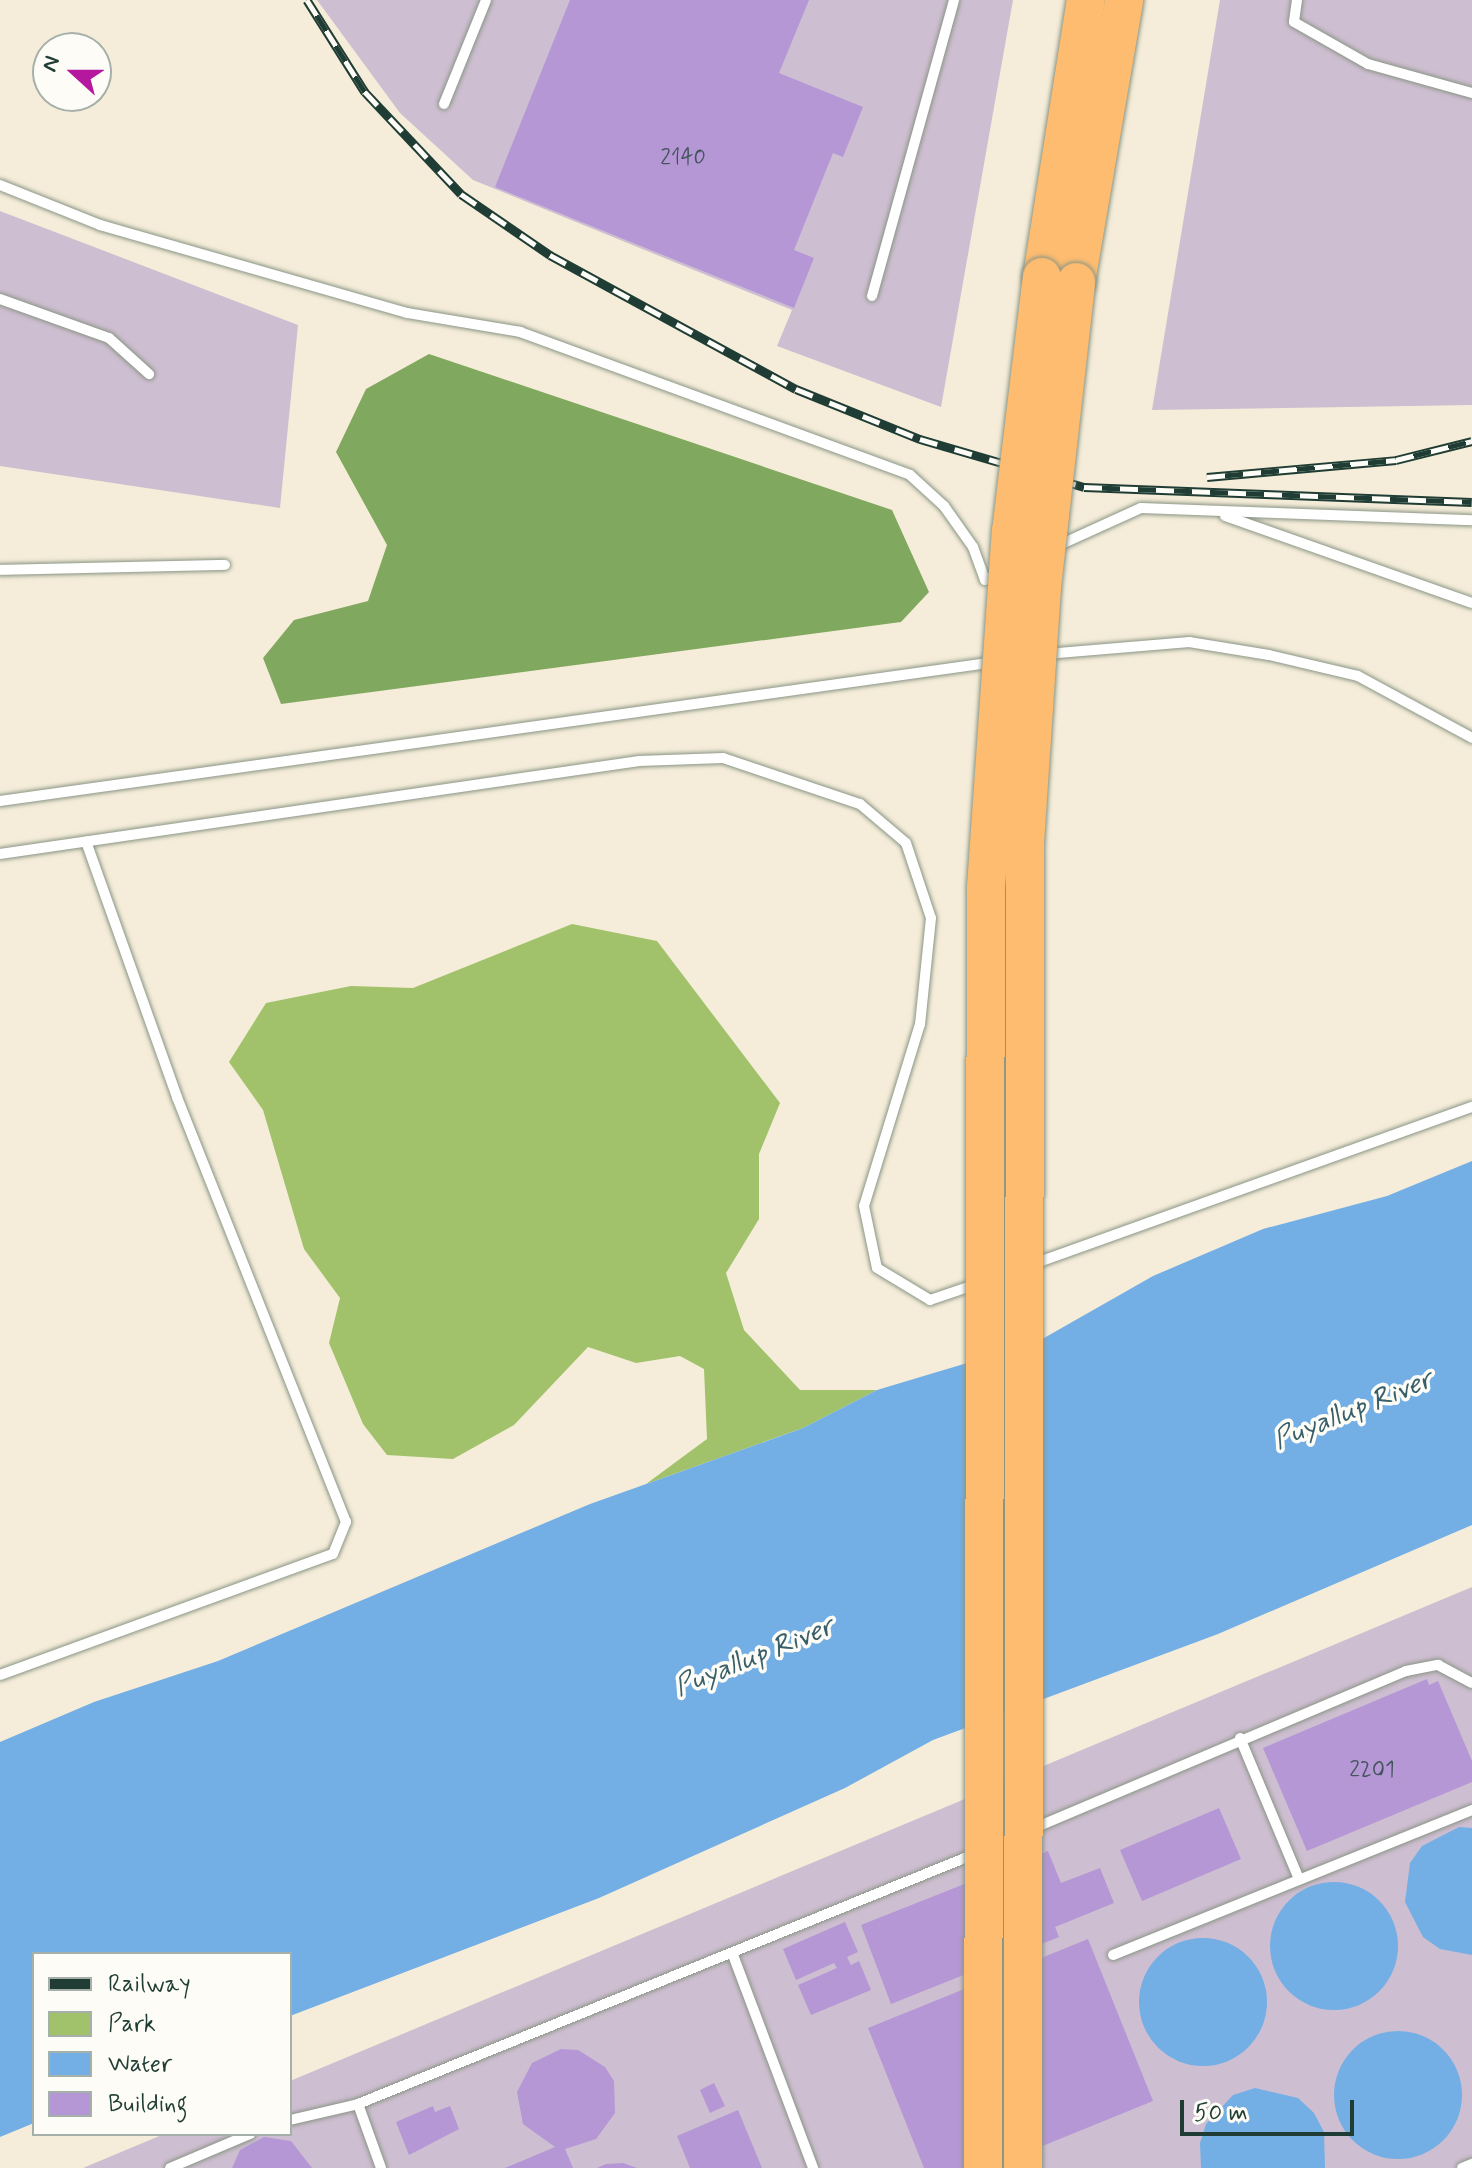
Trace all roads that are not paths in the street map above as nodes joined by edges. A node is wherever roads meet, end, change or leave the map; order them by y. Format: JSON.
{"nodes":[{"id":1,"x":486,"y":0,"type":"edge"},
{"id":2,"x":954,"y":0,"type":"edge"},
{"id":3,"x":1086,"y":0,"type":"edge"},
{"id":4,"x":1124,"y":0,"type":"edge"},
{"id":5,"x":1297,"y":0,"type":"edge"},
{"id":6,"x":1472,"y":93,"type":"edge"},
{"id":7,"x":444,"y":104,"type":"dead end"},
{"id":8,"x":0,"y":185,"type":"edge"},
{"id":9,"x":1059,"y":279,"type":"junction"},
{"id":10,"x":872,"y":296,"type":"dead end"},
{"id":11,"x":0,"y":299,"type":"edge"},
{"id":12,"x":149,"y":374,"type":"dead end"},
{"id":13,"x":1209,"y":512,"type":"junction"},
{"id":14,"x":1472,"y":520,"type":"edge"},
{"id":15,"x":225,"y":565,"type":"dead end"},
{"id":16,"x":0,"y":570,"type":"edge"},
{"id":17,"x":1472,"y":603,"type":"edge"},
{"id":18,"x":1029,"y":657,"type":"dead end"},
{"id":19,"x":1014,"y":659,"type":"dead end"},
{"id":20,"x":1472,"y":738,"type":"edge"},
{"id":21,"x":0,"y":801,"type":"edge"},
{"id":22,"x":86,"y":842,"type":"junction"},
{"id":23,"x":0,"y":854,"type":"edge"},
{"id":24,"x":1472,"y":1107,"type":"edge"},
{"id":25,"x":0,"y":1675,"type":"edge"},
{"id":26,"x":1472,"y":1683,"type":"edge"},
{"id":27,"x":1240,"y":1738,"type":"junction"},
{"id":28,"x":1472,"y":1810,"type":"edge"},
{"id":29,"x":1006,"y":1841,"type":"dead end"},
{"id":30,"x":991,"y":1847,"type":"dead end"},
{"id":31,"x":1299,"y":1879,"type":"junction"},
{"id":32,"x":733,"y":1955,"type":"junction"},
{"id":33,"x":1113,"y":1955,"type":"dead end"},
{"id":34,"x":358,"y":2104,"type":"junction"},
{"id":35,"x":292,"y":2120,"type":"edge"},
{"id":36,"x":246,"y":2136,"type":"edge"},
{"id":37,"x":188,"y":2164,"type":"edge"},
{"id":38,"x":1472,"y":2164,"type":"edge"},
{"id":39,"x":170,"y":2168,"type":"edge"},
{"id":40,"x":381,"y":2168,"type":"edge"},
{"id":41,"x":813,"y":2168,"type":"edge"},
{"id":42,"x":983,"y":2168,"type":"edge"},
{"id":43,"x":1023,"y":2168,"type":"edge"},
{"id":44,"x":1462,"y":2168,"type":"edge"}],
"edges":[{"from":1,"to":7,"type":"lane"},
{"from":2,"to":10,"type":"lane"},
{"from":3,"to":9,"type":"highway"},
{"from":4,"to":9,"type":"highway"},
{"from":5,"to":6,"type":"lane"},
{"from":8,"to":13,"type":"lane"},
{"from":9,"to":42,"type":"highway","bridge":true},
{"from":9,"to":43,"type":"highway","bridge":true},
{"from":11,"to":12,"type":"lane"},
{"from":13,"to":14,"type":"lane"},
{"from":13,"to":17,"type":"lane"},
{"from":15,"to":16,"type":"lane"},
{"from":18,"to":20,"type":"lane"},
{"from":19,"to":21,"type":"lane"},
{"from":22,"to":23,"type":"lane"},
{"from":22,"to":24,"type":"lane"},
{"from":22,"to":25,"type":"lane"},
{"from":26,"to":27,"type":"lane"},
{"from":27,"to":29,"type":"lane"},
{"from":27,"to":31,"type":"lane"},
{"from":28,"to":31,"type":"lane"},
{"from":30,"to":32,"type":"lane"},
{"from":31,"to":33,"type":"lane"},
{"from":32,"to":34,"type":"lane"},
{"from":32,"to":41,"type":"lane"},
{"from":34,"to":35,"type":"lane"},
{"from":34,"to":40,"type":"lane"},
{"from":36,"to":37,"type":"lane"},
{"from":37,"to":39,"type":"lane"},
{"from":38,"to":44,"type":"lane"}]}
